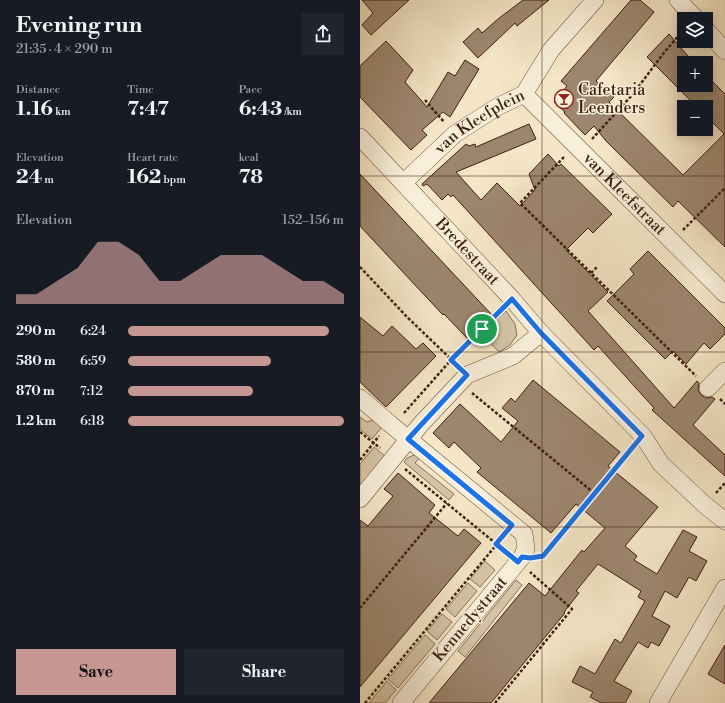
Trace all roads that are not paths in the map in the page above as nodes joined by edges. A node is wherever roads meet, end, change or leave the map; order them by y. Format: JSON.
{"nodes":[{"id":1,"x":595,"y":0,"type":"edge"},
{"id":2,"x":678,"y":0,"type":"edge"},
{"id":3,"x":689,"y":12,"type":"edge"},
{"id":4,"x":713,"y":38,"type":"edge"},
{"id":5,"x":725,"y":51,"type":"edge"},
{"id":6,"x":524,"y":94,"type":"junction"},
{"id":7,"x":360,"y":137,"type":"edge"},
{"id":8,"x":403,"y":183,"type":"junction"},
{"id":9,"x":725,"y":294,"type":"edge"},
{"id":10,"x":541,"y":333,"type":"junction"},
{"id":11,"x":725,"y":371,"type":"edge"},
{"id":12,"x":708,"y":388,"type":"road end"},
{"id":13,"x":360,"y":398,"type":"edge"},
{"id":14,"x":408,"y":439,"type":"junction"},
{"id":15,"x":360,"y":498,"type":"edge"},
{"id":16,"x":725,"y":521,"type":"edge"},
{"id":17,"x":725,"y":588,"type":"edge"},
{"id":18,"x":400,"y":703,"type":"edge"},
{"id":19,"x":658,"y":703,"type":"edge"}],
"edges":[{"from":1,"to":6,"type":"street","name":"van Kleefplein"},
{"from":2,"to":3,"type":"street"},
{"from":4,"to":5,"type":"street"},
{"from":6,"to":8,"type":"street","name":"van Kleefplein"},
{"from":6,"to":9,"type":"street","name":"van Kleefstraat"},
{"from":7,"to":8,"type":"street","name":"Bredestraat"},
{"from":8,"to":10,"type":"street","name":"Bredestraat"},
{"from":10,"to":14,"type":"street"},
{"from":10,"to":16,"type":"street","name":"Bredestraat"},
{"from":11,"to":12,"type":"street"},
{"from":13,"to":14,"type":"street"},
{"from":14,"to":15,"type":"street"},
{"from":14,"to":18,"type":"street","name":"Kennedystraat"},
{"from":17,"to":19,"type":"street"}]}
